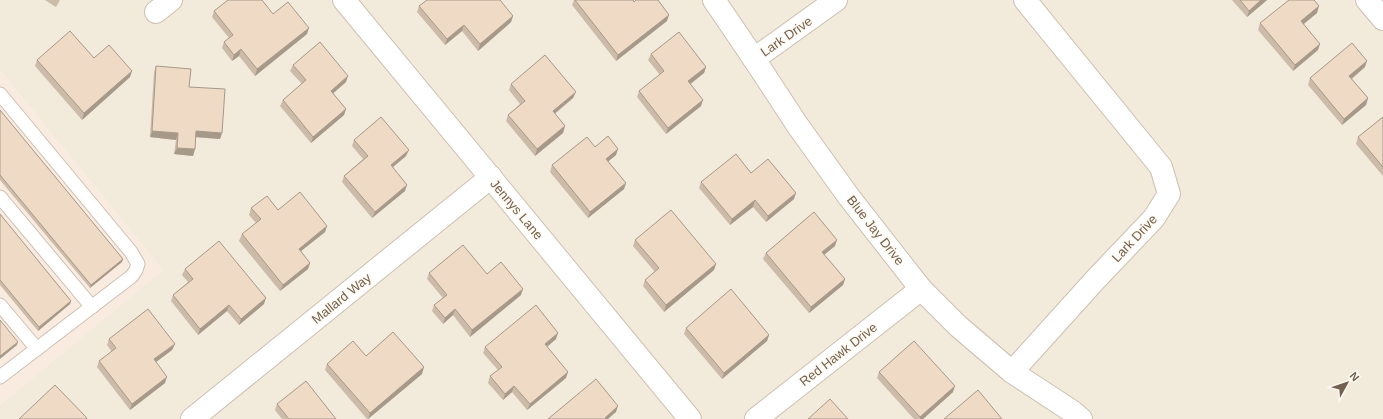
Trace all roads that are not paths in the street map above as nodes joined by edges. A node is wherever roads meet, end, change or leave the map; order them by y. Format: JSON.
{"nodes":[{"id":1,"x":344,"y":0,"type":"edge"},
{"id":2,"x":714,"y":0,"type":"edge"},
{"id":3,"x":836,"y":0,"type":"edge"},
{"id":4,"x":1025,"y":0,"type":"edge"},
{"id":5,"x":1367,"y":0,"type":"edge"},
{"id":6,"x":1383,"y":19,"type":"edge"},
{"id":7,"x":754,"y":58,"type":"junction"},
{"id":8,"x":0,"y":94,"type":"edge"},
{"id":9,"x":491,"y":178,"type":"junction"},
{"id":10,"x":0,"y":197,"type":"edge"},
{"id":11,"x":921,"y":289,"type":"junction"},
{"id":12,"x":0,"y":305,"type":"edge"},
{"id":13,"x":92,"y":307,"type":"junction"},
{"id":14,"x":37,"y":349,"type":"junction"},
{"id":15,"x":1012,"y":372,"type":"junction"},
{"id":16,"x":0,"y":377,"type":"edge"},
{"id":17,"x":192,"y":419,"type":"edge"},
{"id":18,"x":690,"y":419,"type":"edge"},
{"id":19,"x":756,"y":419,"type":"edge"},
{"id":20,"x":1081,"y":419,"type":"edge"}],
"edges":[{"from":1,"to":9,"type":"street","name":"Jennys Lane"},
{"from":2,"to":7,"type":"street","name":"Blue Jay Drive"},
{"from":3,"to":7,"type":"street","name":"Lark Drive"},
{"from":4,"to":15,"type":"street","name":"Lark Drive"},
{"from":5,"to":6,"type":"street"},
{"from":7,"to":11,"type":"street","name":"Blue Jay Drive"},
{"from":8,"to":13,"type":"lane"},
{"from":9,"to":17,"type":"street","name":"Mallard Way"},
{"from":9,"to":18,"type":"street","name":"Jennys Lane"},
{"from":10,"to":13,"type":"lane"},
{"from":11,"to":15,"type":"street","name":"Blue Jay Drive"},
{"from":11,"to":19,"type":"street","name":"Red Hawk Drive"},
{"from":12,"to":14,"type":"lane"},
{"from":13,"to":14,"type":"lane"},
{"from":14,"to":16,"type":"lane"},
{"from":15,"to":20,"type":"street","name":"Blue Jay Drive"}]}
